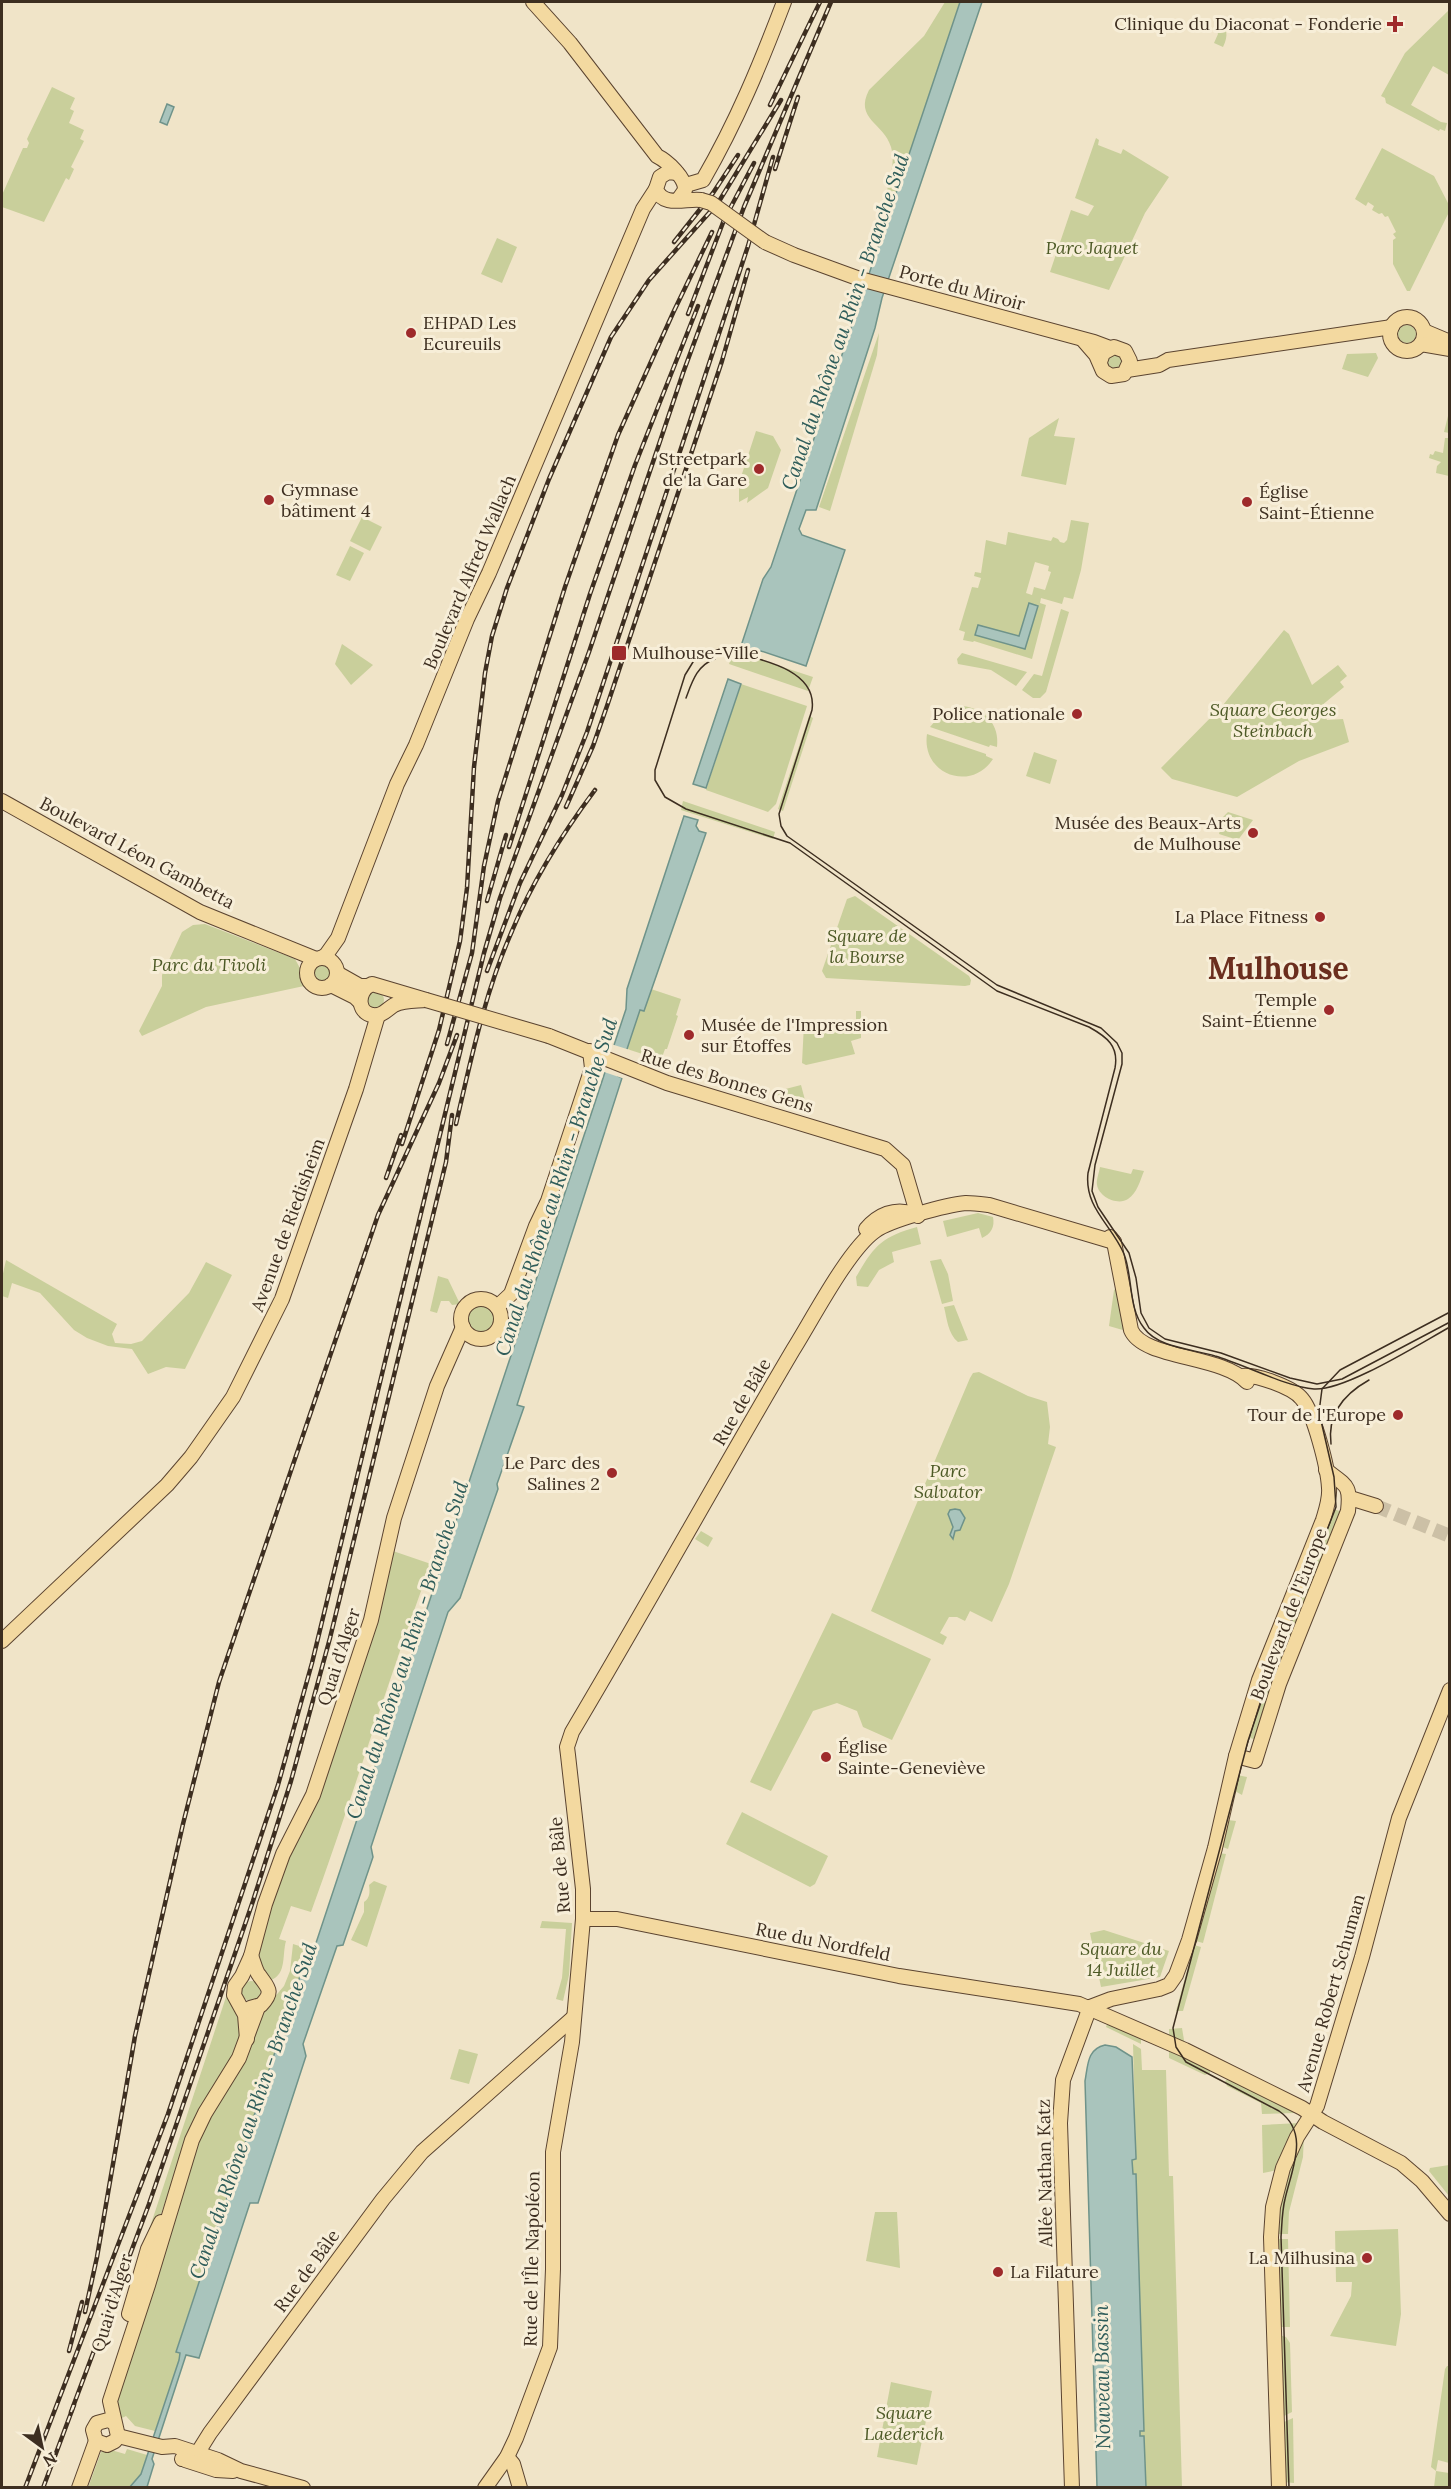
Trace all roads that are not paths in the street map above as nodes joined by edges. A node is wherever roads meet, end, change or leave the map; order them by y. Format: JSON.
{"nodes":[{"id":1,"x":533,"y":2,"type":"edge"},
{"id":2,"x":784,"y":2,"type":"edge"},
{"id":3,"x":709,"y":169,"type":"junction"},
{"id":4,"x":674,"y":186,"type":"junction"},
{"id":5,"x":706,"y":199,"type":"junction"},
{"id":6,"x":1392,"y":334,"type":"junction"},
{"id":7,"x":1422,"y":338,"type":"junction"},
{"id":8,"x":1083,"y":340,"type":"junction"},
{"id":9,"x":1449,"y":342,"type":"edge"},
{"id":10,"x":1110,"y":348,"type":"junction"},
{"id":11,"x":1449,"y":349,"type":"edge"},
{"id":12,"x":1100,"y":362,"type":"junction"},
{"id":13,"x":1128,"y":363,"type":"junction"},
{"id":14,"x":2,"y":801,"type":"edge"},
{"id":15,"x":324,"y":968,"type":"junction"},
{"id":16,"x":368,"y":986,"type":"junction"},
{"id":17,"x":386,"y":988,"type":"junction"},
{"id":18,"x":426,"y":1000,"type":"junction"},
{"id":19,"x":372,"y":1009,"type":"junction"},
{"id":20,"x":590,"y":1051,"type":"junction"},
{"id":21,"x":918,"y":1216,"type":"junction"},
{"id":22,"x":497,"y":1307,"type":"junction"},
{"id":23,"x":463,"y":1327,"type":"junction"},
{"id":24,"x":475,"y":1338,"type":"junction"},
{"id":25,"x":447,"y":1365,"type":"junction"},
{"id":26,"x":1306,"y":1408,"type":"joint"},
{"id":27,"x":1326,"y":1470,"type":"junction"},
{"id":28,"x":1350,"y":1498,"type":"junction"},
{"id":29,"x":1376,"y":1506,"type":"tunnel mouth"},
{"id":30,"x":2,"y":1641,"type":"edge"},
{"id":31,"x":1449,"y":1690,"type":"edge"},
{"id":32,"x":1236,"y":1756,"type":"junction"},
{"id":33,"x":583,"y":1919,"type":"junction"},
{"id":34,"x":251,"y":1956,"type":"junction"},
{"id":35,"x":242,"y":1976,"type":"junction"},
{"id":36,"x":259,"y":1976,"type":"junction"},
{"id":37,"x":242,"y":2006,"type":"junction"},
{"id":38,"x":258,"y":2007,"type":"junction"},
{"id":39,"x":1090,"y":2007,"type":"junction"},
{"id":40,"x":574,"y":2017,"type":"junction"},
{"id":41,"x":247,"y":2038,"type":"junction"},
{"id":42,"x":1312,"y":2115,"type":"junction"},
{"id":43,"x":173,"y":2199,"type":"junction"},
{"id":44,"x":1449,"y":2214,"type":"edge"},
{"id":45,"x":100,"y":2421,"type":"junction"},
{"id":46,"x":117,"y":2429,"type":"junction"},
{"id":47,"x":96,"y":2441,"type":"junction"},
{"id":48,"x":156,"y":2445,"type":"junction"},
{"id":49,"x":198,"y":2453,"type":"junction"},
{"id":50,"x":507,"y":2457,"type":"junction"},
{"id":51,"x":182,"y":2459,"type":"junction"},
{"id":52,"x":241,"y":2471,"type":"junction"},
{"id":53,"x":79,"y":2487,"type":"edge"},
{"id":54,"x":303,"y":2487,"type":"edge"},
{"id":55,"x":485,"y":2487,"type":"edge"},
{"id":56,"x":520,"y":2487,"type":"edge"},
{"id":57,"x":1072,"y":2487,"type":"edge"},
{"id":58,"x":1279,"y":2487,"type":"edge"}],
"edges":[{"from":1,"to":4,"type":"main road"},
{"from":2,"to":3,"type":"main road"},
{"from":3,"to":4,"type":"main road","name":"Boulevard Alfred Wallach"},
{"from":3,"to":5,"type":"main road"},
{"from":4,"to":5,"type":"main road"},
{"from":4,"to":15,"type":"main road","name":"Boulevard Alfred Wallach"},
{"from":5,"to":8,"type":"main road","name":"Porte du Miroir","bridge":true},
{"from":6,"to":7,"type":"main road"},
{"from":6,"to":7,"type":"main road"},
{"from":6,"to":13,"type":"main road"},
{"from":7,"to":9,"type":"main road"},
{"from":7,"to":11,"type":"main road"},
{"from":8,"to":10,"type":"main road","name":"Porte du Miroir"},
{"from":8,"to":12,"type":"main road"},
{"from":10,"to":12,"type":"main road"},
{"from":10,"to":13,"type":"main road"},
{"from":12,"to":13,"type":"main road"},
{"from":14,"to":15,"type":"main road","name":"Boulevard Léon Gambetta"},
{"from":15,"to":16,"type":"main road","name":"Boulevard Léon Gambetta"},
{"from":15,"to":19,"type":"main road","name":"Boulevard Léon Gambetta"},
{"from":16,"to":17,"type":"main road"},
{"from":16,"to":19,"type":"main road"},
{"from":17,"to":18,"type":"main road"},
{"from":17,"to":19,"type":"main road"},
{"from":18,"to":19,"type":"main road"},
{"from":18,"to":20,"type":"main road","name":"Rue des Bonnes Gens","bridge":true},
{"from":19,"to":30,"type":"main road","name":"Avenue de Riedisheim"},
{"from":20,"to":21,"type":"main road","name":"Rue des Bonnes Gens"},
{"from":20,"to":22,"type":"main road"},
{"from":21,"to":26,"type":"main road","name":"Rue de Bâle"},
{"from":21,"to":33,"type":"main road","name":"Rue de Bâle"},
{"from":22,"to":23,"type":"main road"},
{"from":22,"to":24,"type":"main road"},
{"from":23,"to":24,"type":"main road"},
{"from":23,"to":25,"type":"main road","name":"Quai d'Alger"},
{"from":24,"to":25,"type":"main road","name":"Quai d'Alger"},
{"from":25,"to":34,"type":"main road","name":"Quai d'Alger"},
{"from":26,"to":27,"type":"main road","name":"Boulevard de l'Europe"},
{"from":27,"to":28,"type":"main road"},
{"from":27,"to":32,"type":"main road","name":"Boulevard de l'Europe"},
{"from":28,"to":29,"type":"main road"},
{"from":28,"to":32,"type":"main road","name":"Boulevard de l'Europe"},
{"from":31,"to":42,"type":"main road","name":"Avenue Robert Schuman"},
{"from":32,"to":39,"type":"main road","name":"Boulevard de l'Europe"},
{"from":33,"to":39,"type":"main road","name":"Rue du Nordfeld"},
{"from":33,"to":40,"type":"main road","name":"Rue de Bâle"},
{"from":34,"to":35,"type":"main road","name":"Quai d'Alger"},
{"from":34,"to":36,"type":"main road","name":"Quai d'Alger"},
{"from":35,"to":36,"type":"main road"},
{"from":35,"to":37,"type":"main road","name":"Quai d'Alger"},
{"from":36,"to":38,"type":"main road","name":"Quai d'Alger"},
{"from":37,"to":38,"type":"main road"},
{"from":37,"to":41,"type":"main road","name":"Quai d'Alger"},
{"from":38,"to":41,"type":"main road","name":"Quai d'Alger"},
{"from":39,"to":42,"type":"main road","name":"Rue du Nordfeld"},
{"from":39,"to":57,"type":"main road","name":"Allée Nathan Katz"},
{"from":40,"to":49,"type":"main road","name":"Rue de Bâle"},
{"from":40,"to":50,"type":"main road","name":"Rue de l'Île Napoléon"},
{"from":41,"to":43,"type":"main road","name":"Quai d'Alger"},
{"from":42,"to":44,"type":"main road","name":"Rue du Nordfeld"},
{"from":42,"to":58,"type":"main road","name":"Avenue Robert Schuman"},
{"from":43,"to":45,"type":"main road","name":"Quai d'Alger"},
{"from":43,"to":46,"type":"main road","name":"Quai d'Alger"},
{"from":45,"to":46,"type":"main road"},
{"from":45,"to":47,"type":"main road"},
{"from":46,"to":47,"type":"main road"},
{"from":46,"to":48,"type":"main road"},
{"from":47,"to":53,"type":"main road"},
{"from":48,"to":49,"type":"main road"},
{"from":48,"to":51,"type":"main road"},
{"from":49,"to":51,"type":"main road"},
{"from":49,"to":52,"type":"main road"},
{"from":50,"to":55,"type":"main road","name":"Rue de l'Île Napoléon"},
{"from":50,"to":56,"type":"main road"},
{"from":51,"to":52,"type":"main road"},
{"from":52,"to":54,"type":"main road"}]}
